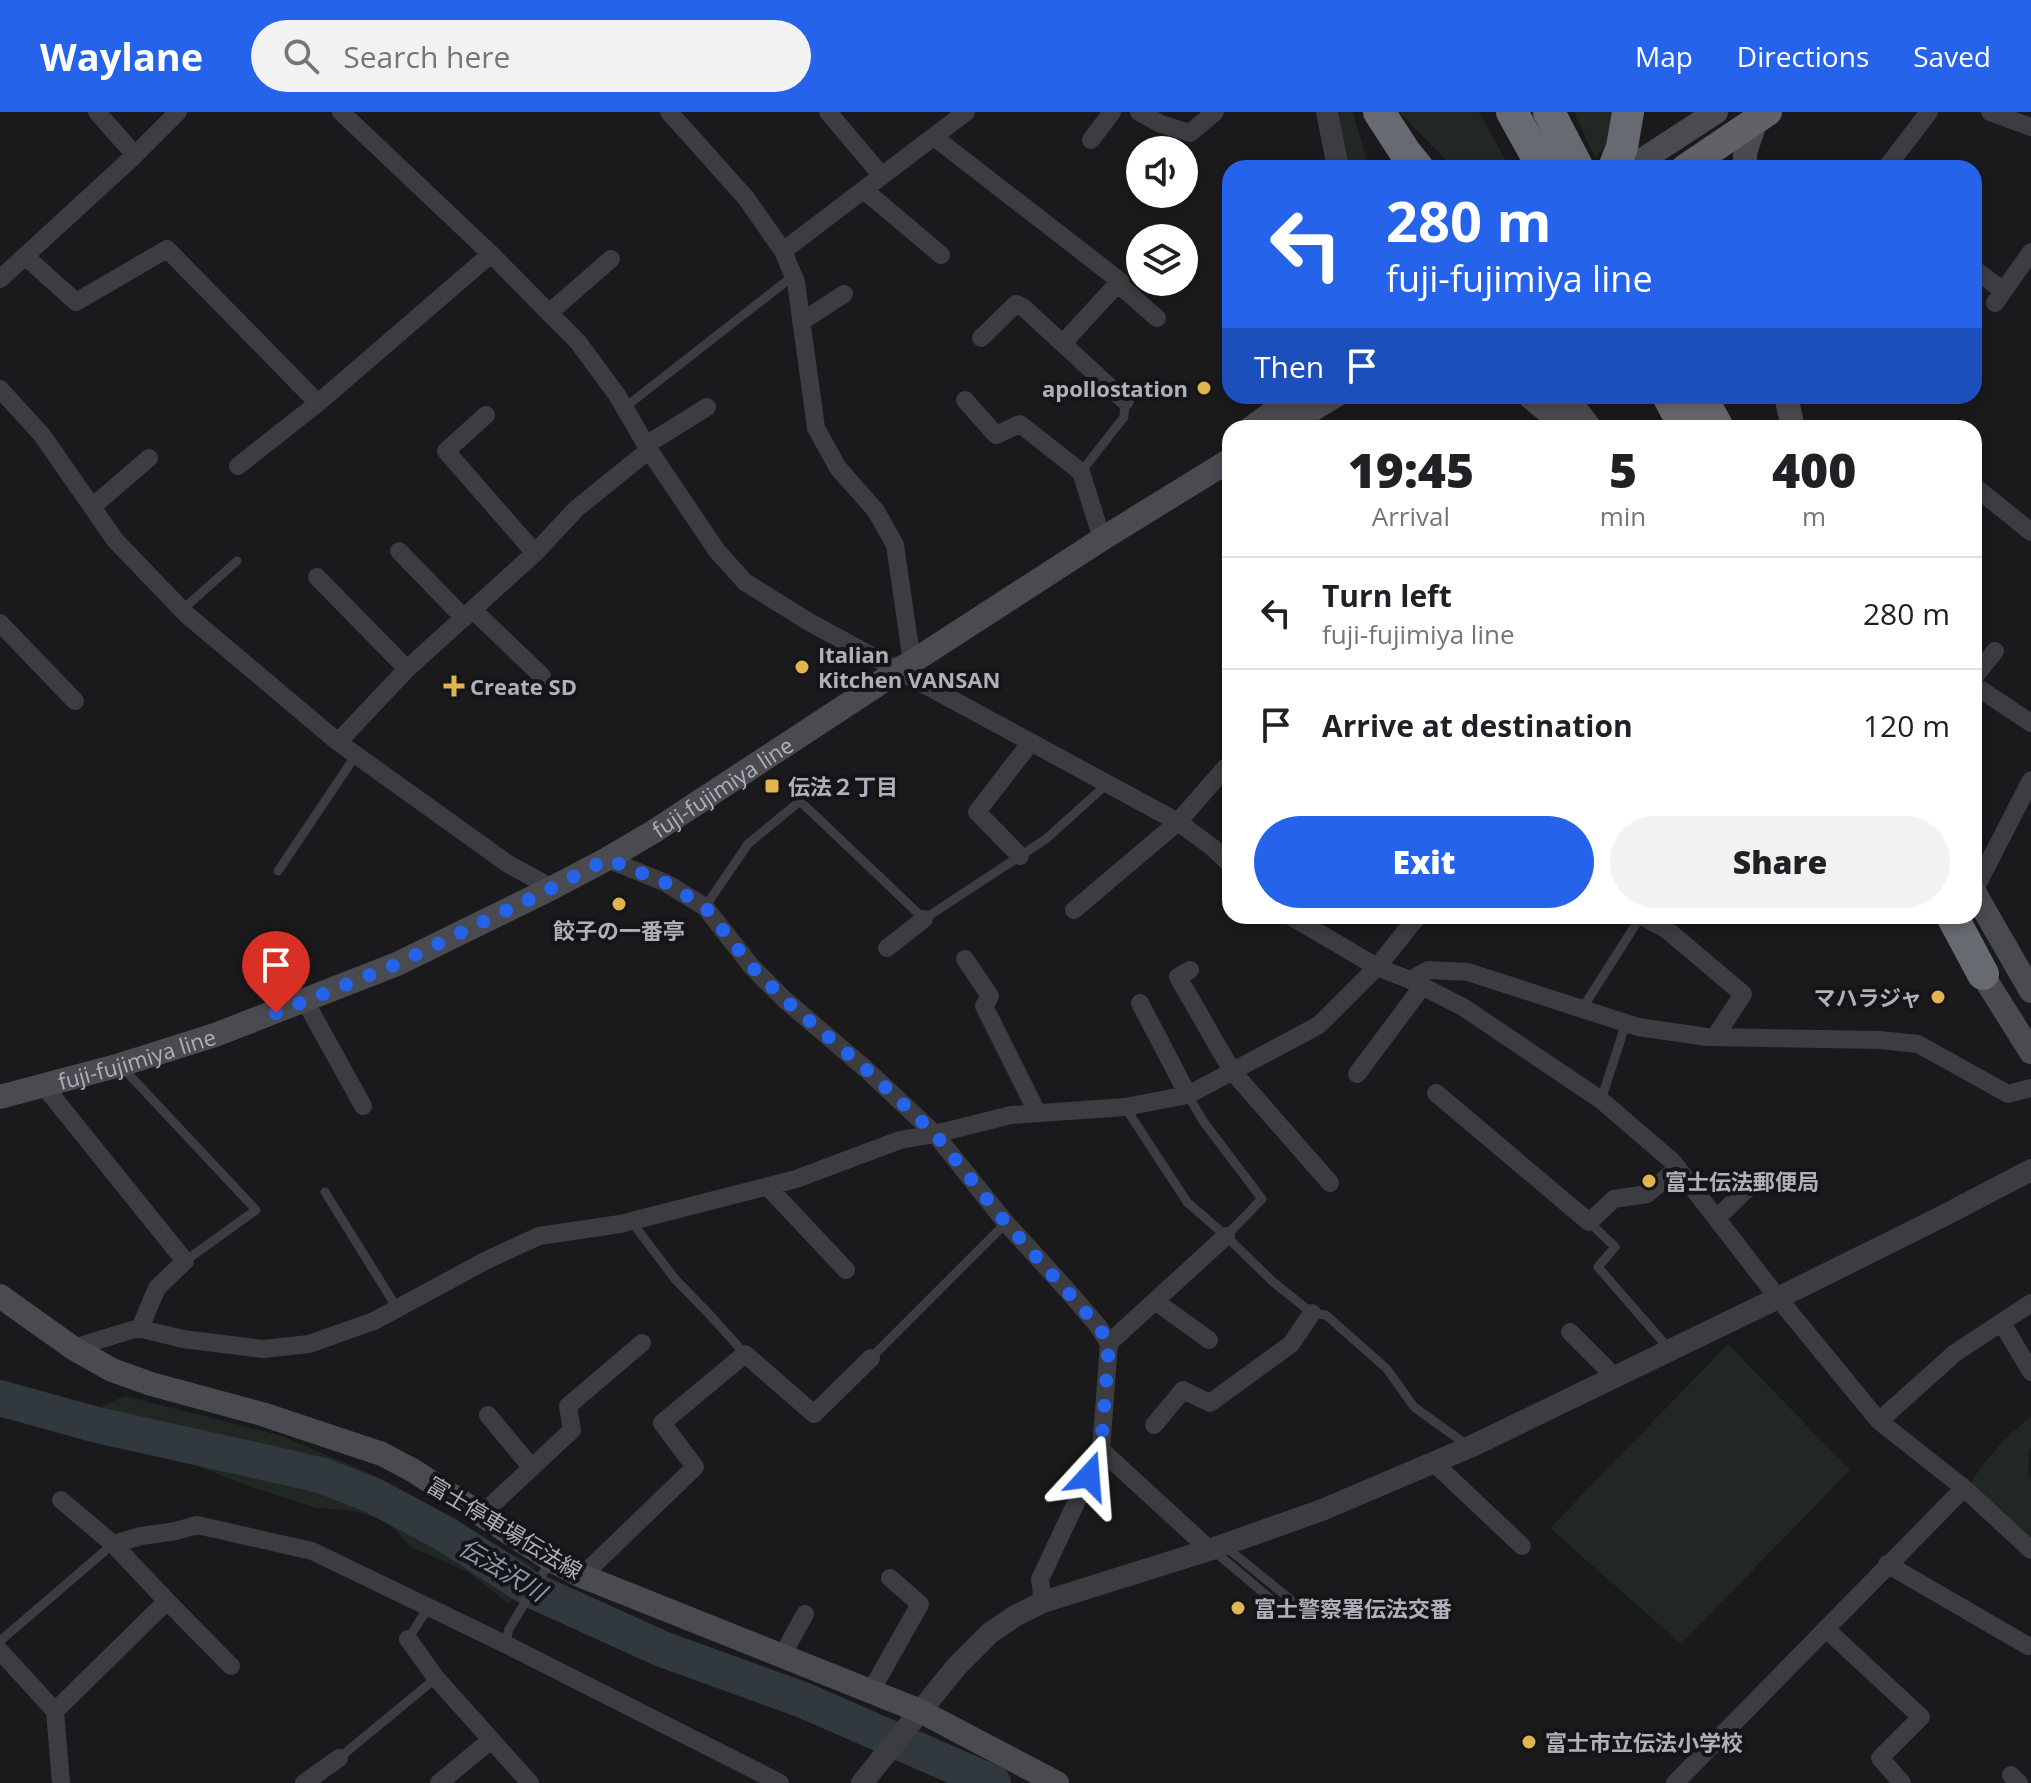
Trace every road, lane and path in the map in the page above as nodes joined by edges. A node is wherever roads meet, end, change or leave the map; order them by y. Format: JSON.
{"nodes":[{"id":1,"x":97,"y":112,"type":"edge"},
{"id":2,"x":178,"y":112,"type":"edge"},
{"id":3,"x":341,"y":112,"type":"edge"},
{"id":4,"x":669,"y":112,"type":"edge"},
{"id":5,"x":828,"y":112,"type":"edge"},
{"id":6,"x":966,"y":112,"type":"edge"},
{"id":7,"x":1112,"y":112,"type":"edge"},
{"id":8,"x":1139,"y":112,"type":"edge"},
{"id":9,"x":1215,"y":112,"type":"edge"},
{"id":10,"x":1327,"y":112,"type":"edge"},
{"id":11,"x":1368,"y":112,"type":"edge"},
{"id":12,"x":1379,"y":112,"type":"edge"},
{"id":13,"x":1512,"y":112,"type":"edge"},
{"id":14,"x":1628,"y":112,"type":"edge"},
{"id":15,"x":1716,"y":112,"type":"edge"},
{"id":16,"x":1929,"y":112,"type":"edge"},
{"id":17,"x":1990,"y":112,"type":"edge"},
{"id":18,"x":1762,"y":116,"type":"edge"},
{"id":19,"x":945,"y":118,"type":"edge"},
{"id":20,"x":2031,"y":127,"type":"edge"},
{"id":21,"x":934,"y":137,"type":"junction"},
{"id":22,"x":1091,"y":140,"type":"dead end"},
{"id":23,"x":1548,"y":144,"type":"edge"},
{"id":24,"x":135,"y":155,"type":"junction"},
{"id":25,"x":1336,"y":160,"type":"edge"},
{"id":26,"x":1383,"y":160,"type":"edge"},
{"id":27,"x":1412,"y":160,"type":"edge"},
{"id":28,"x":1568,"y":160,"type":"edge"},
{"id":29,"x":1617,"y":160,"type":"edge"},
{"id":30,"x":1642,"y":160,"type":"edge"},
{"id":31,"x":1697,"y":160,"type":"edge"},
{"id":32,"x":1745,"y":160,"type":"edge"},
{"id":33,"x":1892,"y":160,"type":"edge"},
{"id":34,"x":882,"y":176,"type":"junction"},
{"id":35,"x":864,"y":190,"type":"junction"},
{"id":36,"x":783,"y":251,"type":"junction"},
{"id":37,"x":2031,"y":252,"type":"edge"},
{"id":38,"x":491,"y":254,"type":"junction"},
{"id":39,"x":941,"y":255,"type":"dead end"},
{"id":40,"x":25,"y":256,"type":"junction"},
{"id":41,"x":611,"y":259,"type":"dead end"},
{"id":42,"x":793,"y":276,"type":"junction"},
{"id":43,"x":1982,"y":278,"type":"edge"},
{"id":44,"x":0,"y":279,"type":"edge"},
{"id":45,"x":1117,"y":283,"type":"junction"},
{"id":46,"x":844,"y":294,"type":"dead end"},
{"id":47,"x":549,"y":313,"type":"junction"},
{"id":48,"x":1157,"y":318,"type":"dead end"},
{"id":49,"x":801,"y":322,"type":"junction"},
{"id":50,"x":981,"y":338,"type":"dead end"},
{"id":51,"x":1063,"y":343,"type":"junction"},
{"id":52,"x":0,"y":389,"type":"edge"},
{"id":53,"x":965,"y":400,"type":"dead end"},
{"id":54,"x":1125,"y":401,"type":"joint"},
{"id":55,"x":318,"y":403,"type":"junction"},
{"id":56,"x":1307,"y":404,"type":"edge"},
{"id":57,"x":1539,"y":404,"type":"edge"},
{"id":58,"x":707,"y":407,"type":"dead end"},
{"id":59,"x":624,"y":408,"type":"junction"},
{"id":60,"x":1282,"y":411,"type":"edge"},
{"id":61,"x":486,"y":415,"type":"dead end"},
{"id":62,"x":1558,"y":420,"type":"edge"},
{"id":63,"x":648,"y":447,"type":"junction"},
{"id":64,"x":1222,"y":450,"type":"edge"},
{"id":65,"x":149,"y":458,"type":"dead end"},
{"id":66,"x":1222,"y":465,"type":"edge"},
{"id":67,"x":238,"y":466,"type":"dead end"},
{"id":68,"x":1081,"y":472,"type":"junction"},
{"id":69,"x":1982,"y":492,"type":"edge"},
{"id":70,"x":92,"y":507,"type":"junction"},
{"id":71,"x":2031,"y":532,"type":"edge"},
{"id":72,"x":1102,"y":539,"type":"junction"},
{"id":73,"x":399,"y":551,"type":"dead end"},
{"id":74,"x":535,"y":553,"type":"junction"},
{"id":75,"x":237,"y":561,"type":"dead end"},
{"id":76,"x":317,"y":577,"type":"dead end"},
{"id":77,"x":182,"y":610,"type":"junction"},
{"id":78,"x":468,"y":614,"type":"junction"},
{"id":79,"x":0,"y":623,"type":"edge"},
{"id":80,"x":1995,"y":651,"type":"dead end"},
{"id":81,"x":905,"y":666,"type":"junction"},
{"id":82,"x":1982,"y":667,"type":"edge"},
{"id":83,"x":407,"y":669,"type":"junction"},
{"id":84,"x":542,"y":676,"type":"dead end"},
{"id":85,"x":1982,"y":690,"type":"edge"},
{"id":86,"x":75,"y":701,"type":"dead end"},
{"id":87,"x":2031,"y":723,"type":"edge"},
{"id":88,"x":338,"y":742,"type":"junction"},
{"id":89,"x":1031,"y":742,"type":"junction"},
{"id":90,"x":356,"y":755,"type":"junction"},
{"id":91,"x":1222,"y":772,"type":"edge"},
{"id":92,"x":2031,"y":780,"type":"edge"},
{"id":93,"x":1107,"y":784,"type":"junction"},
{"id":94,"x":1178,"y":822,"type":"junction"},
{"id":95,"x":1020,"y":856,"type":"junction"},
{"id":96,"x":1222,"y":856,"type":"edge"},
{"id":97,"x":607,"y":859,"type":"junction"},
{"id":98,"x":278,"y":871,"type":"dead end"},
{"id":99,"x":1982,"y":875,"type":"edge"},
{"id":100,"x":552,"y":888,"type":"junction"},
{"id":101,"x":1982,"y":905,"type":"edge"},
{"id":102,"x":705,"y":907,"type":"junction"},
{"id":103,"x":1074,"y":910,"type":"dead end"},
{"id":104,"x":924,"y":919,"type":"junction"},
{"id":105,"x":1304,"y":924,"type":"edge"},
{"id":106,"x":1412,"y":924,"type":"edge"},
{"id":107,"x":1637,"y":924,"type":"edge"},
{"id":108,"x":1657,"y":924,"type":"edge"},
{"id":109,"x":1948,"y":924,"type":"edge"},
{"id":110,"x":1956,"y":924,"type":"edge"},
{"id":111,"x":887,"y":948,"type":"dead end"},
{"id":112,"x":965,"y":959,"type":"dead end"},
{"id":113,"x":1377,"y":967,"type":"junction"},
{"id":114,"x":1190,"y":970,"type":"dead end"},
{"id":115,"x":1983,"y":974,"type":"junction"},
{"id":116,"x":1416,"y":983,"type":"junction"},
{"id":117,"x":2031,"y":991,"type":"edge"},
{"id":118,"x":305,"y":1001,"type":"junction"},
{"id":119,"x":1140,"y":1003,"type":"dead end"},
{"id":120,"x":1582,"y":1009,"type":"junction"},
{"id":121,"x":1626,"y":1023,"type":"junction"},
{"id":122,"x":1715,"y":1037,"type":"junction"},
{"id":123,"x":2031,"y":1052,"type":"edge"},
{"id":124,"x":120,"y":1065,"type":"junction"},
{"id":125,"x":1232,"y":1071,"type":"junction"},
{"id":126,"x":1357,"y":1074,"type":"dead end"},
{"id":127,"x":44,"y":1086,"type":"junction"},
{"id":128,"x":2031,"y":1088,"type":"edge"},
{"id":129,"x":1436,"y":1093,"type":"dead end"},
{"id":130,"x":1188,"y":1095,"type":"junction"},
{"id":131,"x":0,"y":1097,"type":"edge"},
{"id":132,"x":1601,"y":1100,"type":"junction"},
{"id":133,"x":363,"y":1106,"type":"dead end"},
{"id":134,"x":1125,"y":1107,"type":"junction"},
{"id":135,"x":1037,"y":1112,"type":"junction"},
{"id":136,"x":935,"y":1134,"type":"junction"},
{"id":137,"x":1678,"y":1168,"type":"junction"},
{"id":138,"x":2031,"y":1170,"type":"edge"},
{"id":139,"x":1330,"y":1183,"type":"dead end"},
{"id":140,"x":767,"y":1186,"type":"junction"},
{"id":141,"x":1750,"y":1186,"type":"dead end"},
{"id":142,"x":325,"y":1192,"type":"dead end"},
{"id":143,"x":1717,"y":1218,"type":"junction"},
{"id":144,"x":631,"y":1221,"type":"junction"},
{"id":145,"x":1589,"y":1222,"type":"junction"},
{"id":146,"x":1006,"y":1223,"type":"junction"},
{"id":147,"x":1226,"y":1236,"type":"junction"},
{"id":148,"x":185,"y":1261,"type":"junction"},
{"id":149,"x":846,"y":1270,"type":"dead end"},
{"id":150,"x":0,"y":1296,"type":"edge"},
{"id":151,"x":1778,"y":1298,"type":"junction"},
{"id":152,"x":1155,"y":1301,"type":"junction"},
{"id":153,"x":2031,"y":1303,"type":"edge"},
{"id":154,"x":397,"y":1308,"type":"junction"},
{"id":155,"x":1312,"y":1313,"type":"junction"},
{"id":156,"x":2002,"y":1323,"type":"junction"},
{"id":157,"x":140,"y":1328,"type":"junction"},
{"id":158,"x":1570,"y":1332,"type":"dead end"},
{"id":159,"x":1209,"y":1340,"type":"dead end"},
{"id":160,"x":642,"y":1343,"type":"dead end"},
{"id":161,"x":1109,"y":1343,"type":"junction"},
{"id":162,"x":73,"y":1348,"type":"junction"},
{"id":163,"x":1670,"y":1350,"type":"junction"},
{"id":164,"x":745,"y":1354,"type":"junction"},
{"id":165,"x":871,"y":1358,"type":"joint"},
{"id":166,"x":2031,"y":1372,"type":"edge"},
{"id":167,"x":1615,"y":1377,"type":"junction"},
{"id":168,"x":488,"y":1415,"type":"dead end"},
{"id":169,"x":1879,"y":1421,"type":"junction"},
{"id":170,"x":1154,"y":1425,"type":"dead end"},
{"id":171,"x":1470,"y":1447,"type":"junction"},
{"id":172,"x":1101,"y":1450,"type":"junction"},
{"id":173,"x":1433,"y":1462,"type":"junction"},
{"id":174,"x":531,"y":1467,"type":"junction"},
{"id":175,"x":1964,"y":1488,"type":"junction"},
{"id":176,"x":61,"y":1500,"type":"dead end"},
{"id":177,"x":481,"y":1515,"type":"junction"},
{"id":178,"x":113,"y":1544,"type":"junction"},
{"id":179,"x":1522,"y":1546,"type":"dead end"},
{"id":180,"x":1215,"y":1548,"type":"junction"},
{"id":181,"x":2031,"y":1550,"type":"edge"},
{"id":182,"x":551,"y":1560,"type":"junction"},
{"id":183,"x":1887,"y":1564,"type":"junction"},
{"id":184,"x":582,"y":1576,"type":"junction"},
{"id":185,"x":890,"y":1578,"type":"dead end"},
{"id":186,"x":167,"y":1601,"type":"junction"},
{"id":187,"x":1043,"y":1602,"type":"junction"},
{"id":188,"x":428,"y":1608,"type":"junction"},
{"id":189,"x":805,"y":1614,"type":"dead end"},
{"id":190,"x":1826,"y":1629,"type":"junction"},
{"id":191,"x":507,"y":1637,"type":"junction"},
{"id":192,"x":408,"y":1639,"type":"joint"},
{"id":193,"x":0,"y":1641,"type":"edge"},
{"id":194,"x":2028,"y":1646,"type":"dead end"},
{"id":195,"x":0,"y":1651,"type":"edge"},
{"id":196,"x":782,"y":1656,"type":"junction"},
{"id":197,"x":231,"y":1666,"type":"dead end"},
{"id":198,"x":436,"y":1678,"type":"junction"},
{"id":199,"x":871,"y":1691,"type":"junction"},
{"id":200,"x":55,"y":1711,"type":"junction"},
{"id":201,"x":915,"y":1717,"type":"junction"},
{"id":202,"x":491,"y":1740,"type":"junction"},
{"id":203,"x":339,"y":1758,"type":"joint"},
{"id":204,"x":61,"y":1783,"type":"edge"},
{"id":205,"x":304,"y":1783,"type":"edge"},
{"id":206,"x":439,"y":1783,"type":"edge"},
{"id":207,"x":530,"y":1783,"type":"edge"},
{"id":208,"x":780,"y":1783,"type":"edge"},
{"id":209,"x":862,"y":1783,"type":"edge"},
{"id":210,"x":1057,"y":1783,"type":"edge"},
{"id":211,"x":1675,"y":1783,"type":"edge"},
{"id":212,"x":1902,"y":1783,"type":"edge"}],
"edges":[{"from":1,"to":24,"type":"street"},
{"from":2,"to":24,"type":"street"},
{"from":3,"to":38,"type":"street"},
{"from":4,"to":36,"type":"street"},
{"from":5,"to":34,"type":"street"},
{"from":6,"to":19,"type":"street"},
{"from":7,"to":22,"type":"street"},
{"from":8,"to":9,"type":"street"},
{"from":10,"to":25,"type":"street"},
{"from":11,"to":26,"type":"highway"},
{"from":12,"to":27,"type":"highway"},
{"from":13,"to":23,"type":"highway"},
{"from":14,"to":29,"type":"highway"},
{"from":15,"to":30,"type":"main road"},
{"from":16,"to":33,"type":"street"},
{"from":17,"to":20,"type":"street"},
{"from":18,"to":31,"type":"highway"},
{"from":18,"to":32,"type":"main road"},
{"from":19,"to":21,"type":"street"},
{"from":21,"to":34,"type":"street"},
{"from":21,"to":45,"type":"street"},
{"from":23,"to":28,"type":"highway"},
{"from":24,"to":40,"type":"street"},
{"from":34,"to":35,"type":"street"},
{"from":35,"to":36,"type":"street"},
{"from":35,"to":39,"type":"street"},
{"from":36,"to":42,"type":"street"},
{"from":37,"to":43,"type":"street"},
{"from":38,"to":47,"type":"street"},
{"from":38,"to":55,"type":"street"},
{"from":40,"to":44,"type":"street"},
{"from":40,"to":55,"type":"street"},
{"from":41,"to":47,"type":"street"},
{"from":42,"to":49,"type":"street"},
{"from":42,"to":59,"type":"lane"},
{"from":45,"to":48,"type":"street"},
{"from":45,"to":51,"type":"street"},
{"from":46,"to":49,"type":"street"},
{"from":47,"to":59,"type":"street"},
{"from":49,"to":81,"type":"street"},
{"from":50,"to":51,"type":"street"},
{"from":51,"to":54,"type":"street"},
{"from":52,"to":70,"type":"street"},
{"from":53,"to":68,"type":"street"},
{"from":54,"to":68,"type":"lane"},
{"from":55,"to":67,"type":"street"},
{"from":56,"to":60,"type":"main road"},
{"from":57,"to":62,"type":"main road"},
{"from":58,"to":63,"type":"street"},
{"from":59,"to":63,"type":"street"},
{"from":61,"to":74,"type":"street"},
{"from":63,"to":74,"type":"street"},
{"from":63,"to":81,"type":"street"},
{"from":64,"to":72,"type":"main road","name":"fuji-fujimiya line"},
{"from":65,"to":70,"type":"street"},
{"from":66,"to":72,"type":"main road","name":"fuji-fujimiya line"},
{"from":68,"to":72,"type":"street"},
{"from":69,"to":71,"type":"street"},
{"from":70,"to":77,"type":"street"},
{"from":72,"to":81,"type":"main road","name":"fuji-fujimiya line"},
{"from":73,"to":78,"type":"street"},
{"from":74,"to":78,"type":"street"},
{"from":75,"to":77,"type":"lane"},
{"from":76,"to":83,"type":"street"},
{"from":77,"to":88,"type":"street"},
{"from":78,"to":83,"type":"street"},
{"from":78,"to":84,"type":"street"},
{"from":79,"to":86,"type":"street"},
{"from":80,"to":82,"type":"street"},
{"from":81,"to":89,"type":"street"},
{"from":81,"to":97,"type":"main road","name":"fuji-fujimiya line"},
{"from":83,"to":88,"type":"street"},
{"from":85,"to":87,"type":"street"},
{"from":88,"to":90,"type":"street"},
{"from":89,"to":93,"type":"street"},
{"from":89,"to":95,"type":"street"},
{"from":90,"to":98,"type":"lane"},
{"from":90,"to":100,"type":"street"},
{"from":91,"to":94,"type":"street"},
{"from":92,"to":99,"type":"street"},
{"from":93,"to":94,"type":"street"},
{"from":93,"to":95,"type":"lane"},
{"from":94,"to":96,"type":"street"},
{"from":94,"to":103,"type":"street"},
{"from":95,"to":104,"type":"lane"},
{"from":97,"to":100,"type":"main road","name":"fuji-fujimiya line"},
{"from":97,"to":102,"type":"street"},
{"from":100,"to":118,"type":"main road","name":"fuji-fujimiya line"},
{"from":101,"to":117,"type":"main road"},
{"from":102,"to":104,"type":"lane"},
{"from":102,"to":136,"type":"street"},
{"from":104,"to":111,"type":"street"},
{"from":105,"to":113,"type":"street"},
{"from":106,"to":113,"type":"street"},
{"from":107,"to":120,"type":"lane"},
{"from":108,"to":122,"type":"street"},
{"from":109,"to":115,"type":"main road"},
{"from":110,"to":115,"type":"highway"},
{"from":112,"to":135,"type":"street"},
{"from":113,"to":116,"type":"street"},
{"from":113,"to":125,"type":"street"},
{"from":114,"to":125,"type":"street"},
{"from":115,"to":123,"type":"main road"},
{"from":116,"to":120,"type":"street"},
{"from":116,"to":126,"type":"street"},
{"from":116,"to":132,"type":"street"},
{"from":118,"to":124,"type":"main road","name":"fuji-fujimiya line"},
{"from":118,"to":133,"type":"street"},
{"from":119,"to":130,"type":"street"},
{"from":120,"to":121,"type":"street"},
{"from":121,"to":122,"type":"street"},
{"from":121,"to":132,"type":"lane"},
{"from":122,"to":128,"type":"street"},
{"from":124,"to":127,"type":"main road","name":"fuji-fujimiya line"},
{"from":124,"to":148,"type":"lane"},
{"from":125,"to":130,"type":"street"},
{"from":125,"to":139,"type":"street"},
{"from":127,"to":131,"type":"main road","name":"fuji-fujimiya line"},
{"from":127,"to":148,"type":"street"},
{"from":129,"to":145,"type":"street"},
{"from":130,"to":134,"type":"street"},
{"from":130,"to":147,"type":"lane"},
{"from":132,"to":137,"type":"street"},
{"from":134,"to":135,"type":"street"},
{"from":134,"to":147,"type":"lane"},
{"from":135,"to":136,"type":"street"},
{"from":136,"to":140,"type":"street"},
{"from":136,"to":146,"type":"street"},
{"from":137,"to":143,"type":"street"},
{"from":137,"to":145,"type":"street"},
{"from":138,"to":151,"type":"street"},
{"from":140,"to":144,"type":"street"},
{"from":140,"to":149,"type":"street"},
{"from":141,"to":143,"type":"street"},
{"from":142,"to":154,"type":"lane"},
{"from":143,"to":151,"type":"street"},
{"from":144,"to":154,"type":"street"},
{"from":144,"to":164,"type":"lane"},
{"from":145,"to":163,"type":"lane"},
{"from":146,"to":161,"type":"street"},
{"from":146,"to":165,"type":"lane"},
{"from":147,"to":152,"type":"street"},
{"from":147,"to":155,"type":"lane"},
{"from":148,"to":157,"type":"street"},
{"from":150,"to":162,"type":"main road","name":"富士停車場伝法線"},
{"from":151,"to":163,"type":"street"},
{"from":151,"to":169,"type":"street"},
{"from":152,"to":159,"type":"street"},
{"from":152,"to":161,"type":"street"},
{"from":153,"to":156,"type":"street"},
{"from":154,"to":157,"type":"street"},
{"from":155,"to":170,"type":"street"},
{"from":155,"to":171,"type":"lane"},
{"from":156,"to":166,"type":"street"},
{"from":156,"to":169,"type":"street"},
{"from":157,"to":162,"type":"street"},
{"from":158,"to":167,"type":"street"},
{"from":160,"to":174,"type":"street"},
{"from":161,"to":172,"type":"street"},
{"from":162,"to":177,"type":"main road","name":"富士停車場伝法線"},
{"from":163,"to":167,"type":"street"},
{"from":164,"to":165,"type":"street"},
{"from":164,"to":184,"type":"street"},
{"from":167,"to":171,"type":"street"},
{"from":168,"to":174,"type":"street"},
{"from":169,"to":175,"type":"street"},
{"from":171,"to":173,"type":"street"},
{"from":172,"to":180,"type":"street"},
{"from":172,"to":187,"type":"street"},
{"from":173,"to":179,"type":"street"},
{"from":173,"to":180,"type":"street"},
{"from":174,"to":177,"type":"street"},
{"from":175,"to":181,"type":"street"},
{"from":175,"to":183,"type":"street"},
{"from":176,"to":178,"type":"street"},
{"from":177,"to":182,"type":"main road","name":"富士停車場伝法線"},
{"from":178,"to":186,"type":"street"},
{"from":178,"to":188,"type":"street"},
{"from":178,"to":193,"type":"lane"},
{"from":180,"to":180,"type":"lane"},
{"from":180,"to":187,"type":"street"},
{"from":182,"to":184,"type":"main road","name":"富士停車場伝法線"},
{"from":182,"to":191,"type":"lane"},
{"from":183,"to":190,"type":"street"},
{"from":183,"to":194,"type":"street"},
{"from":184,"to":196,"type":"main road","name":"富士停車場伝法線"},
{"from":185,"to":199,"type":"street"},
{"from":186,"to":197,"type":"street"},
{"from":186,"to":200,"type":"street"},
{"from":187,"to":201,"type":"street"},
{"from":188,"to":191,"type":"street"},
{"from":188,"to":192,"type":"lane"},
{"from":189,"to":196,"type":"street"},
{"from":190,"to":211,"type":"street"},
{"from":190,"to":212,"type":"street"},
{"from":191,"to":208,"type":"street"},
{"from":192,"to":198,"type":"street"},
{"from":195,"to":200,"type":"street"},
{"from":196,"to":199,"type":"main road","name":"富士停車場伝法線"},
{"from":198,"to":202,"type":"street"},
{"from":198,"to":203,"type":"lane"},
{"from":199,"to":201,"type":"main road","name":"富士停車場伝法線"},
{"from":200,"to":204,"type":"street"},
{"from":201,"to":209,"type":"street"},
{"from":201,"to":210,"type":"main road","name":"富士停車場伝法線"},
{"from":202,"to":206,"type":"street"},
{"from":202,"to":207,"type":"street"},
{"from":203,"to":205,"type":"street"}]}
